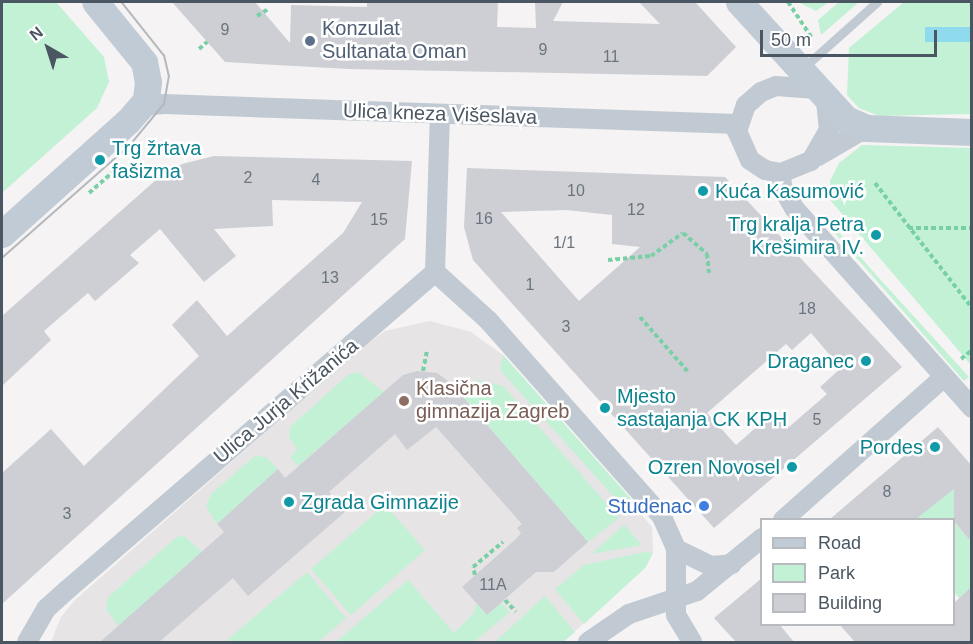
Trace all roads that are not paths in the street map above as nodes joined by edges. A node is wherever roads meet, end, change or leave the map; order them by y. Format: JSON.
{"nodes":[{"id":1,"x":96,"y":2,"type":"edge"},
{"id":2,"x":739,"y":2,"type":"edge"},
{"id":3,"x":878,"y":2,"type":"edge"},
{"id":4,"x":814,"y":87,"type":"junction"},
{"id":5,"x":142,"y":106,"type":"junction"},
{"id":6,"x":440,"y":114,"type":"junction"},
{"id":7,"x":738,"y":124,"type":"junction"},
{"id":8,"x":866,"y":128,"type":"junction"},
{"id":9,"x":972,"y":132,"type":"edge"},
{"id":10,"x":811,"y":161,"type":"junction"},
{"id":11,"x":781,"y":173,"type":"junction"},
{"id":12,"x":2,"y":234,"type":"edge"},
{"id":13,"x":435,"y":272,"type":"junction"},
{"id":14,"x":944,"y":377,"type":"junction"},
{"id":15,"x":972,"y":408,"type":"edge"},
{"id":16,"x":784,"y":518,"type":"edge"},
{"id":17,"x":760,"y":540,"type":"edge"},
{"id":18,"x":676,"y":549,"type":"junction"},
{"id":19,"x":732,"y":564,"type":"junction"},
{"id":20,"x":673,"y":600,"type":"junction"},
{"id":21,"x":27,"y":642,"type":"edge"},
{"id":22,"x":588,"y":642,"type":"edge"},
{"id":23,"x":692,"y":642,"type":"edge"}],
"edges":[{"from":1,"to":5,"type":"main road"},
{"from":2,"to":4,"type":"main road"},
{"from":3,"to":4,"type":"lane"},
{"from":4,"to":7,"type":"street"},
{"from":4,"to":8,"type":"main road"},
{"from":4,"to":10,"type":"street"},
{"from":5,"to":6,"type":"street","name":"Ulica kneza Višeslava"},
{"from":5,"to":12,"type":"main road"},
{"from":6,"to":7,"type":"street","name":"Ulica kneza Višeslava"},
{"from":6,"to":13,"type":"street"},
{"from":7,"to":11,"type":"street"},
{"from":8,"to":9,"type":"main road"},
{"from":8,"to":10,"type":"street"},
{"from":10,"to":11,"type":"street"},
{"from":11,"to":14,"type":"street"},
{"from":13,"to":18,"type":"street"},
{"from":13,"to":21,"type":"street","name":"Ulica Jurja Križanića"},
{"from":14,"to":15,"type":"street"},
{"from":14,"to":16,"type":"street"},
{"from":17,"to":19,"type":"street"},
{"from":18,"to":19,"type":"street"},
{"from":18,"to":20,"type":"street"},
{"from":19,"to":20,"type":"street"},
{"from":20,"to":22,"type":"street"},
{"from":20,"to":23,"type":"street"}]}
